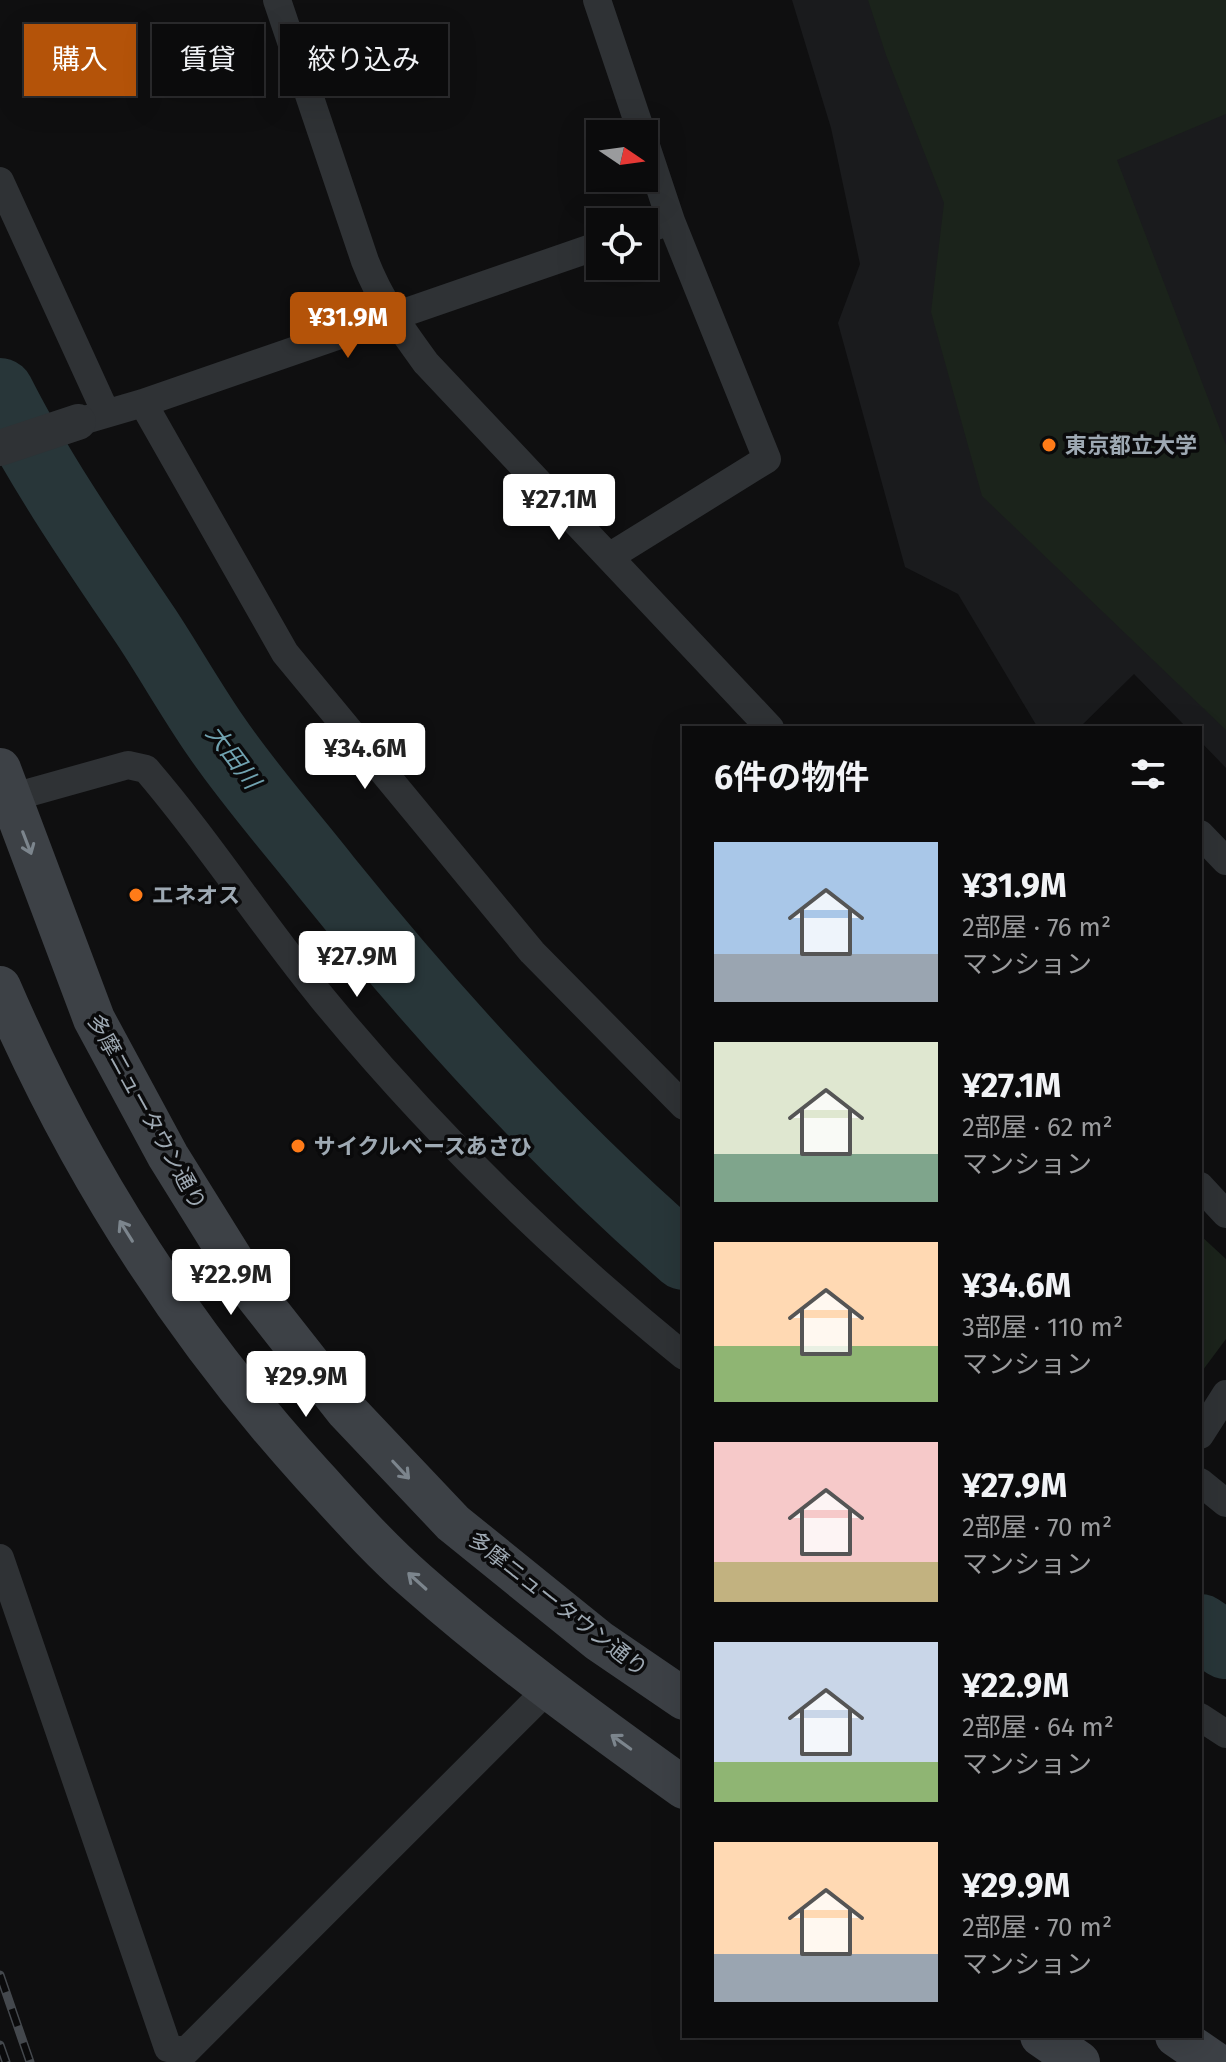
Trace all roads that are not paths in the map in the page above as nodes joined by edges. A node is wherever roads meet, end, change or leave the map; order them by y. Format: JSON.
{"nodes":[{"id":1,"x":277,"y":0,"type":"edge"},
{"id":2,"x":597,"y":0,"type":"edge"},
{"id":3,"x":637,"y":120,"type":"edge"},
{"id":4,"x":0,"y":181,"type":"edge"},
{"id":5,"x":658,"y":227,"type":"edge"},
{"id":6,"x":586,"y":250,"type":"edge"},
{"id":7,"x":392,"y":318,"type":"junction"},
{"id":8,"x":143,"y":403,"type":"junction"},
{"id":9,"x":92,"y":417,"type":"junction"},
{"id":10,"x":0,"y":448,"type":"edge"},
{"id":11,"x":609,"y":557,"type":"junction"},
{"id":12,"x":768,"y":726,"type":"edge"},
{"id":13,"x":5,"y":784,"type":"edge"},
{"id":14,"x":1202,"y":836,"type":"edge"},
{"id":15,"x":1226,"y":861,"type":"edge"},
{"id":16,"x":0,"y":987,"type":"edge"},
{"id":17,"x":682,"y":1104,"type":"edge"},
{"id":18,"x":1202,"y":1188,"type":"edge"},
{"id":19,"x":1226,"y":1214,"type":"edge"},
{"id":20,"x":682,"y":1354,"type":"edge"},
{"id":21,"x":1226,"y":1394,"type":"edge"},
{"id":22,"x":1202,"y":1432,"type":"edge"},
{"id":23,"x":1202,"y":1484,"type":"edge"},
{"id":24,"x":1226,"y":1503,"type":"edge"},
{"id":25,"x":0,"y":1558,"type":"edge"},
{"id":26,"x":548,"y":1689,"type":"junction"},
{"id":27,"x":682,"y":1698,"type":"edge"},
{"id":28,"x":1202,"y":1718,"type":"edge"},
{"id":29,"x":1226,"y":1734,"type":"edge"},
{"id":30,"x":682,"y":1787,"type":"edge"},
{"id":31,"x":1179,"y":2038,"type":"edge"},
{"id":32,"x":1214,"y":2062,"type":"edge"}],
"edges":[{"from":1,"to":7,"type":"street"},
{"from":2,"to":3,"type":"street"},
{"from":4,"to":9,"type":"street"},
{"from":5,"to":11,"type":"street"},
{"from":6,"to":7,"type":"street"},
{"from":7,"to":8,"type":"street"},
{"from":7,"to":11,"type":"street"},
{"from":8,"to":9,"type":"street"},
{"from":8,"to":17,"type":"street"},
{"from":9,"to":10,"type":"street"},
{"from":11,"to":12,"type":"street"},
{"from":13,"to":20,"type":"street"},
{"from":13,"to":27,"type":"main road","name":"多摩ニュータウン通り","one_way":true},
{"from":14,"to":15,"type":"street"},
{"from":26,"to":16,"type":"main road","one_way":true},
{"from":18,"to":19,"type":"street"},
{"from":21,"to":22,"type":"street"},
{"from":23,"to":24,"type":"street"},
{"from":25,"to":26,"type":"street"},
{"from":30,"to":26,"type":"main road","one_way":true},
{"from":28,"to":29,"type":"street"},
{"from":31,"to":32,"type":"main road"}]}
